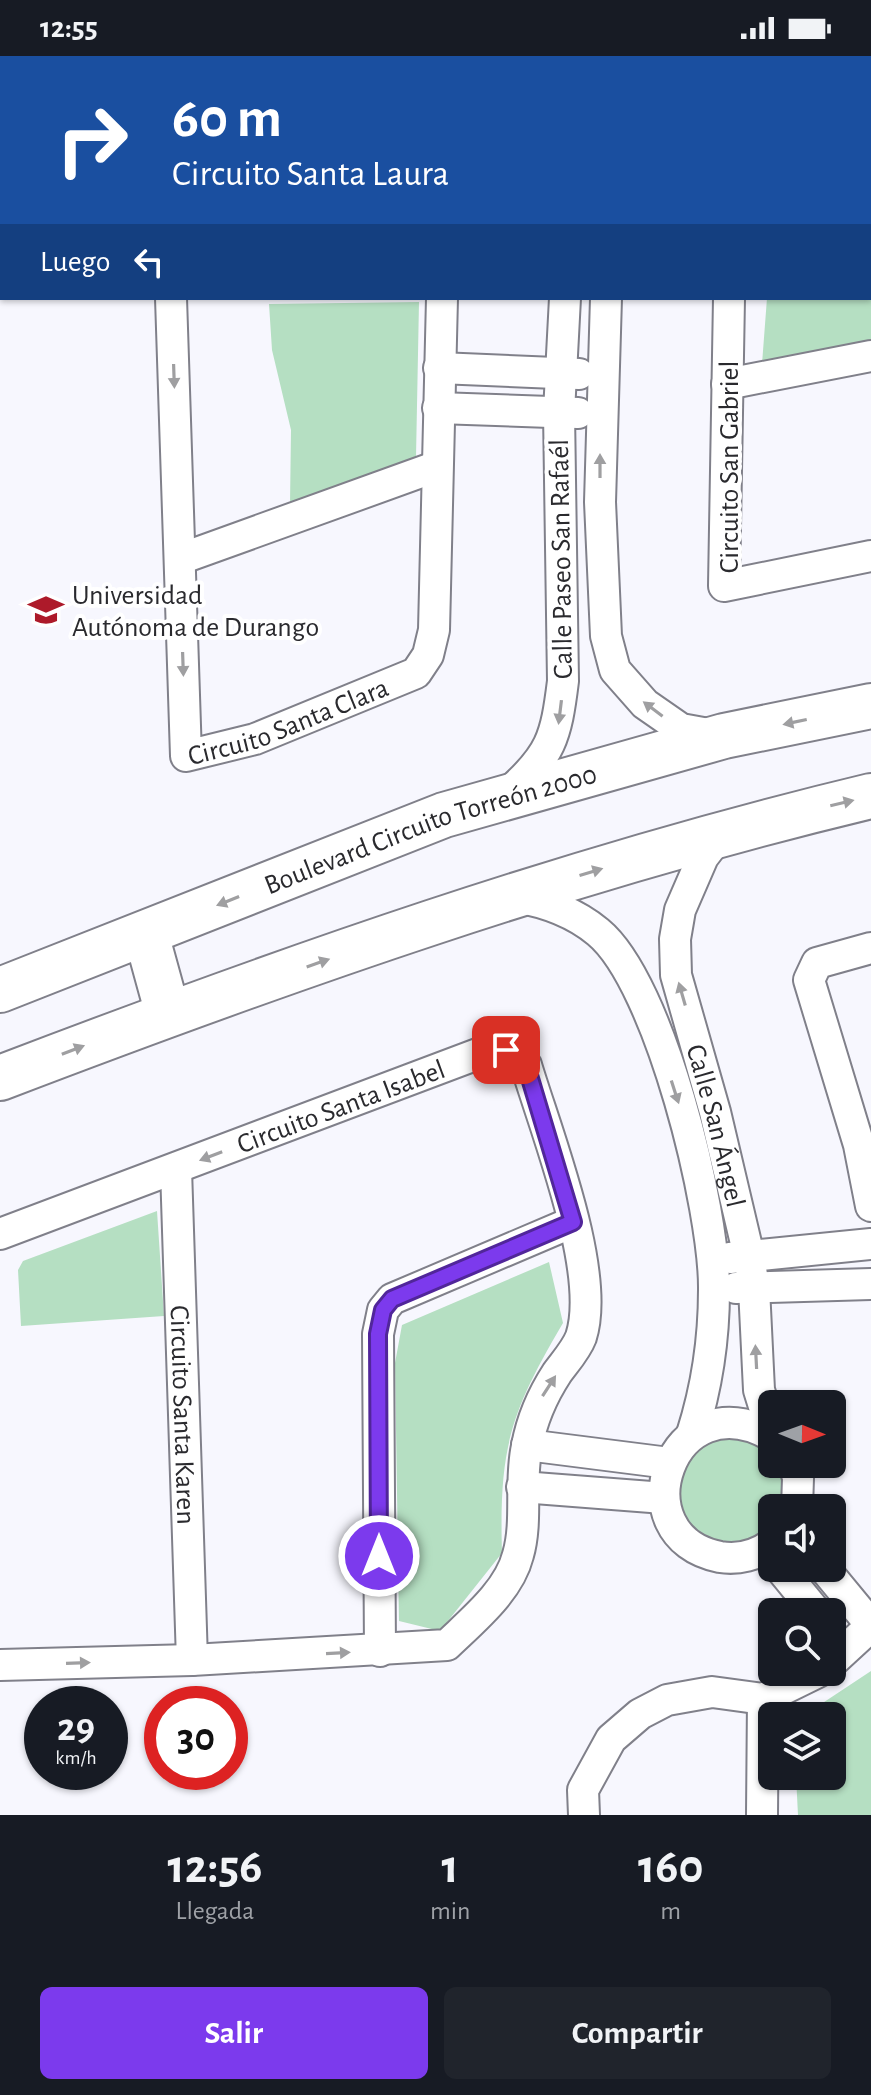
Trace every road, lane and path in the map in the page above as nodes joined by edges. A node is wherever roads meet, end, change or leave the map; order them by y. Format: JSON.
{"nodes":[{"id":1,"x":171,"y":300,"type":"edge"},
{"id":2,"x":442,"y":300,"type":"edge"},
{"id":3,"x":565,"y":300,"type":"edge"},
{"id":4,"x":606,"y":300,"type":"edge"},
{"id":5,"x":729,"y":300,"type":"edge"},
{"id":6,"x":871,"y":356,"type":"edge"},
{"id":7,"x":439,"y":368,"type":"junction"},
{"id":8,"x":562,"y":374,"type":"junction"},
{"id":9,"x":601,"y":375,"type":"junction"},
{"id":10,"x":727,"y":384,"type":"junction"},
{"id":11,"x":438,"y":408,"type":"junction"},
{"id":12,"x":559,"y":412,"type":"junction"},
{"id":13,"x":600,"y":413,"type":"junction"},
{"id":14,"x":435,"y":467,"type":"junction"},
{"id":15,"x":871,"y":556,"type":"edge"},
{"id":16,"x":180,"y":559,"type":"junction"},
{"id":17,"x":871,"y":706,"type":"edge"},
{"id":18,"x":724,"y":736,"type":"junction"},
{"id":19,"x":871,"y":796,"type":"edge"},
{"id":20,"x":502,"y":799,"type":"junction"},
{"id":21,"x":723,"y":831,"type":"junction"},
{"id":22,"x":513,"y":896,"type":"junction"},
{"id":23,"x":146,"y":934,"type":"junction"},
{"id":24,"x":871,"y":948,"type":"edge"},
{"id":25,"x":0,"y":990,"type":"edge"},
{"id":26,"x":168,"y":1014,"type":"junction"},
{"id":27,"x":0,"y":1078,"type":"edge"},
{"id":28,"x":865,"y":1143,"type":"edge"},
{"id":29,"x":176,"y":1169,"type":"junction"},
{"id":30,"x":871,"y":1206,"type":"edge"},
{"id":31,"x":573,"y":1222,"type":"junction"},
{"id":32,"x":0,"y":1234,"type":"edge"},
{"id":33,"x":871,"y":1244,"type":"edge"},
{"id":34,"x":749,"y":1256,"type":"junction"},
{"id":35,"x":713,"y":1275,"type":"junction"},
{"id":36,"x":871,"y":1284,"type":"edge"},
{"id":37,"x":754,"y":1288,"type":"junction"},
{"id":38,"x":759,"y":1390,"type":"edge"},
{"id":39,"x":758,"y":1429,"type":"edge"},
{"id":40,"x":692,"y":1434,"type":"junction"},
{"id":41,"x":527,"y":1445,"type":"junction"},
{"id":42,"x":669,"y":1463,"type":"junction"},
{"id":43,"x":522,"y":1487,"type":"junction"},
{"id":44,"x":664,"y":1498,"type":"junction"},
{"id":45,"x":758,"y":1556,"type":"edge"},
{"id":46,"x":793,"y":1582,"type":"edge"},
{"id":47,"x":836,"y":1582,"type":"edge"},
{"id":48,"x":805,"y":1598,"type":"edge"},
{"id":49,"x":871,"y":1625,"type":"edge"},
{"id":50,"x":846,"y":1642,"type":"edge"},
{"id":51,"x":380,"y":1651,"type":"junction"},
{"id":52,"x":192,"y":1660,"type":"junction"},
{"id":53,"x":0,"y":1665,"type":"edge"},
{"id":54,"x":789,"y":1686,"type":"edge"},
{"id":55,"x":763,"y":1699,"type":"junction"},
{"id":56,"x":584,"y":1815,"type":"edge"},
{"id":57,"x":762,"y":1815,"type":"edge"}],
"edges":[{"from":1,"to":16,"type":"street","name":"Circuito Santa Clara","one_way":true},
{"from":2,"to":7,"type":"street","name":"Circuito Santa Clara"},
{"from":3,"to":8,"type":"street","name":"Calle Paseo San Rafaél"},
{"from":4,"to":9,"type":"street","name":"Calle Paseo San Rafaél"},
{"from":5,"to":10,"type":"street","name":"Circuito San Gabriel"},
{"from":6,"to":10,"type":"street"},
{"from":7,"to":8,"type":"street"},
{"from":7,"to":11,"type":"street","name":"Circuito Santa Clara"},
{"from":8,"to":9,"type":"street"},
{"from":8,"to":12,"type":"street","name":"Calle Paseo San Rafaél"},
{"from":9,"to":13,"type":"street","name":"Calle Paseo San Rafaél"},
{"from":10,"to":15,"type":"street","name":"Circuito San Gabriel"},
{"from":11,"to":12,"type":"street"},
{"from":11,"to":14,"type":"street","name":"Circuito Santa Clara"},
{"from":12,"to":13,"type":"street"},
{"from":12,"to":20,"type":"street","name":"Calle Paseo San Rafaél","one_way":true},
{"from":18,"to":13,"type":"street","name":"Calle Paseo San Rafaél","one_way":true},
{"from":14,"to":16,"type":"street"},
{"from":16,"to":14,"type":"street","name":"Circuito Santa Clara","one_way":true},
{"from":17,"to":18,"type":"main road","name":"Boulevard Circuito Torreón 2000","one_way":true},
{"from":18,"to":20,"type":"main road","name":"Boulevard Circuito Torreón 2000"},
{"from":21,"to":19,"type":"main road","one_way":true},
{"from":20,"to":23,"type":"main road","name":"Boulevard Circuito Torreón 2000","one_way":true},
{"from":22,"to":21,"type":"main road","one_way":true},
{"from":34,"to":21,"type":"street","name":"Calle San Ángel","one_way":true},
{"from":26,"to":22,"type":"main road","one_way":true},
{"from":22,"to":35,"type":"street","name":"Calle San Ángel","one_way":true},
{"from":23,"to":25,"type":"main road","name":"Boulevard Circuito Torreón 2000"},
{"from":23,"to":26,"type":"main road"},
{"from":24,"to":28,"type":"street"},
{"from":27,"to":26,"type":"main road","one_way":true},
{"from":28,"to":30,"type":"street"},
{"from":31,"to":29,"type":"street","name":"Circuito Santa Isabel","one_way":true},
{"from":29,"to":32,"type":"street","name":"Circuito Santa Isabel"},
{"from":29,"to":52,"type":"street","name":"Circuito Santa Karen"},
{"from":41,"to":31,"type":"street","name":"Circuito Santa Isabel","one_way":true},
{"from":31,"to":51,"type":"street"},
{"from":33,"to":34,"type":"street"},
{"from":34,"to":35,"type":"street"},
{"from":34,"to":37,"type":"street","name":"Calle San Ángel"},
{"from":35,"to":37,"type":"street"},
{"from":35,"to":40,"type":"street","name":"Calle San Ángel"},
{"from":36,"to":37,"type":"street"},
{"from":38,"to":37,"type":"street","name":"Calle San Ángel","one_way":true},
{"from":39,"to":40,"type":"street"},
{"from":40,"to":42,"type":"street"},
{"from":41,"to":42,"type":"street"},
{"from":41,"to":43,"type":"street","name":"Circuito Santa Isabel"},
{"from":42,"to":44,"type":"street"},
{"from":43,"to":44,"type":"street"},
{"from":43,"to":51,"type":"street","name":"Circuito Santa Isabel"},
{"from":44,"to":45,"type":"street"},
{"from":46,"to":48,"type":"street"},
{"from":47,"to":49,"type":"street"},
{"from":49,"to":50,"type":"street"},
{"from":52,"to":51,"type":"street","name":"Circuito Santa Isabel","one_way":true},
{"from":53,"to":52,"type":"street","name":"Circuito Santa Isabel","one_way":true},
{"from":54,"to":55,"type":"street"},
{"from":55,"to":56,"type":"street"},
{"from":55,"to":57,"type":"street"}]}
